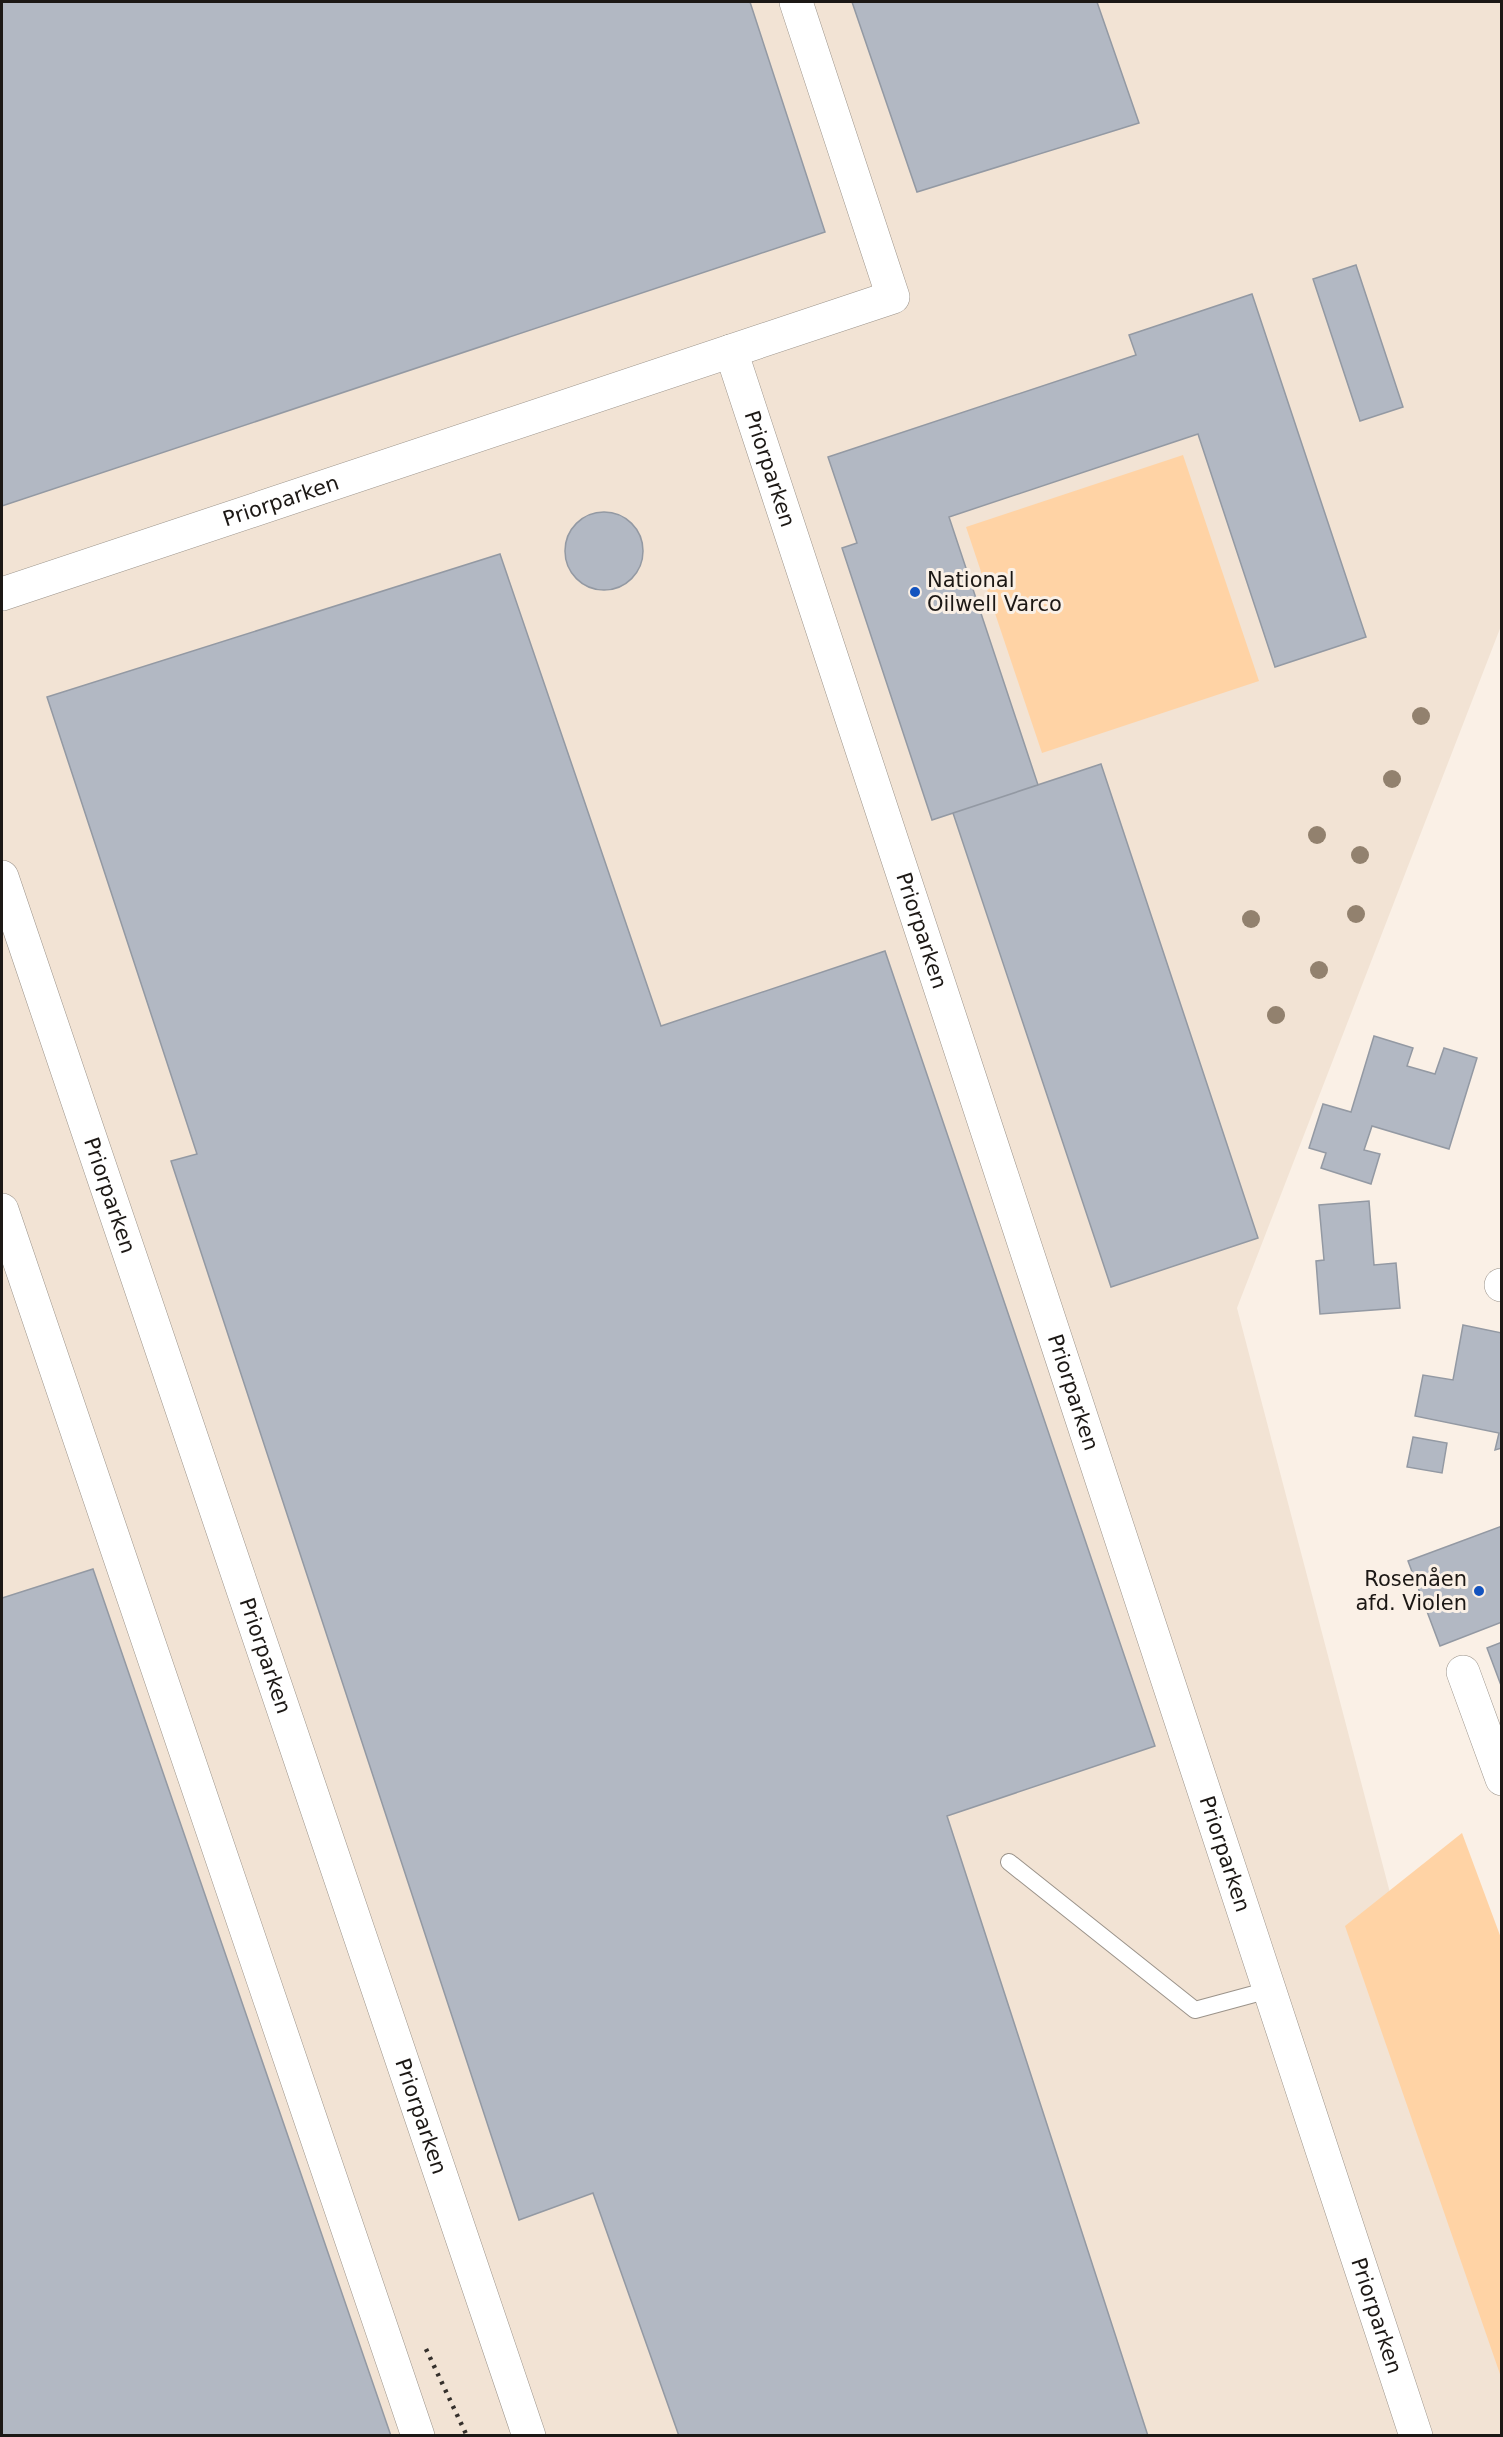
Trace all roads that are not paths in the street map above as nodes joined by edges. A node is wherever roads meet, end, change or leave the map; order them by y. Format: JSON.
{"nodes":[{"id":1,"x":796,"y":2,"type":"edge"},
{"id":2,"x":731,"y":351,"type":"junction"},
{"id":3,"x":2,"y":594,"type":"edge"},
{"id":4,"x":2,"y":877,"type":"edge"},
{"id":5,"x":2,"y":1210,"type":"edge"},
{"id":6,"x":1462,"y":1672,"type":"dead end"},
{"id":7,"x":1502,"y":1779,"type":"edge"},
{"id":8,"x":1009,"y":1862,"type":"dead end"},
{"id":9,"x":1269,"y":1990,"type":"junction"},
{"id":10,"x":418,"y":2436,"type":"edge"},
{"id":11,"x":529,"y":2436,"type":"edge"},
{"id":12,"x":1416,"y":2436,"type":"edge"}],
"edges":[{"from":1,"to":2,"type":"street","name":"Priorparken"},
{"from":2,"to":3,"type":"street","name":"Priorparken"},
{"from":2,"to":9,"type":"street","name":"Priorparken"},
{"from":4,"to":11,"type":"street","name":"Priorparken"},
{"from":5,"to":10,"type":"street"},
{"from":6,"to":7,"type":"street"},
{"from":8,"to":9,"type":"lane"},
{"from":9,"to":12,"type":"street","name":"Priorparken"}]}
